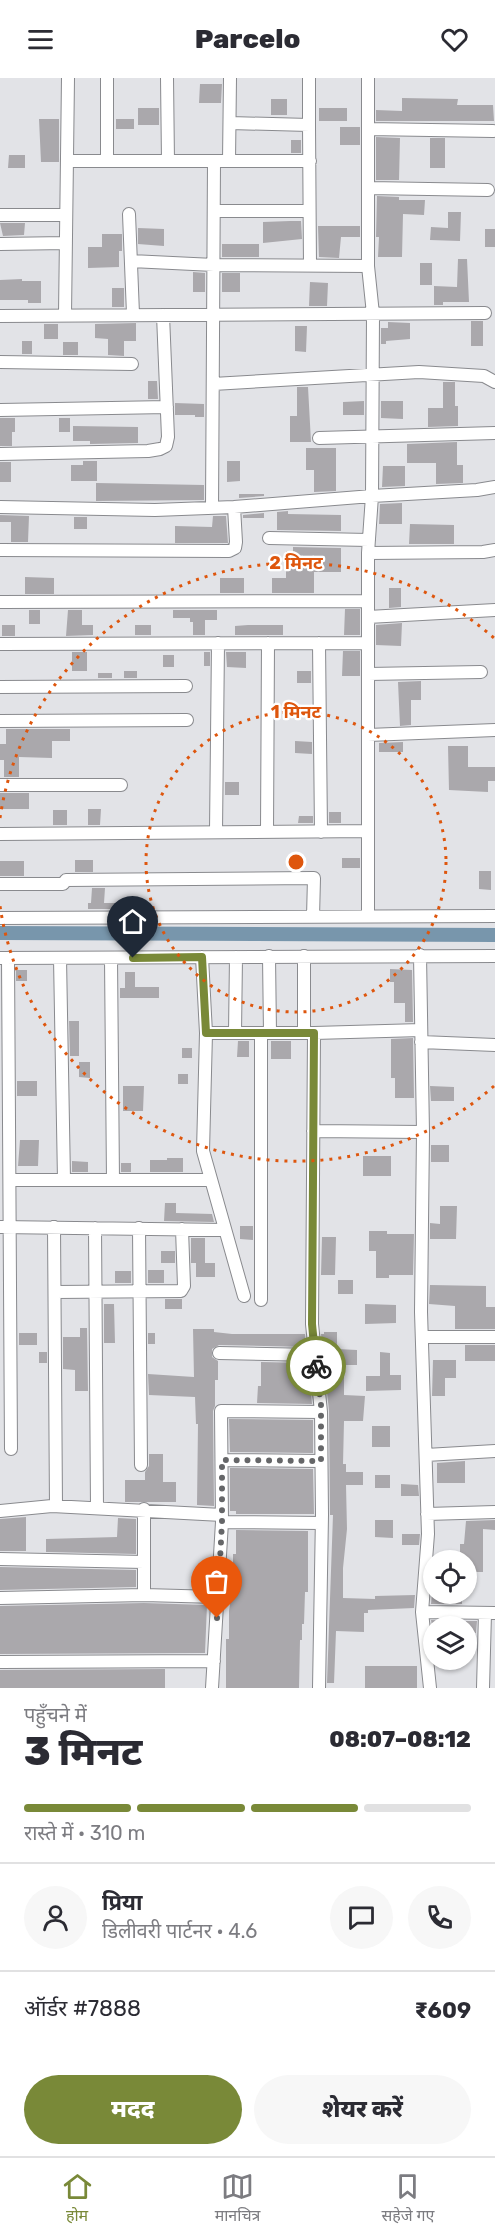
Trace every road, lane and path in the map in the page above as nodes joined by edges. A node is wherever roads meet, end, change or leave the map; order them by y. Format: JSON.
{"nodes":[{"id":1,"x":68,"y":78,"type":"edge"},
{"id":2,"x":106,"y":78,"type":"edge"},
{"id":3,"x":167,"y":78,"type":"edge"},
{"id":4,"x":230,"y":78,"type":"edge"},
{"id":5,"x":309,"y":78,"type":"edge"},
{"id":6,"x":368,"y":78,"type":"edge"},
{"id":7,"x":230,"y":123,"type":"junction"},
{"id":8,"x":309,"y":125,"type":"junction"},
{"id":9,"x":368,"y":129,"type":"junction"},
{"id":10,"x":493,"y":131,"type":"dead end"},
{"id":11,"x":67,"y":161,"type":"junction"},
{"id":12,"x":107,"y":161,"type":"junction"},
{"id":13,"x":168,"y":161,"type":"junction"},
{"id":14,"x":230,"y":161,"type":"junction"},
{"id":15,"x":310,"y":161,"type":"junction"},
{"id":16,"x":214,"y":162,"type":"junction"},
{"id":17,"x":369,"y":188,"type":"junction"},
{"id":18,"x":488,"y":190,"type":"dead end"},
{"id":19,"x":214,"y":211,"type":"junction"},
{"id":20,"x":309,"y":211,"type":"junction"},
{"id":21,"x":129,"y":214,"type":"dead end"},
{"id":22,"x":0,"y":215,"type":"edge"},
{"id":23,"x":66,"y":215,"type":"junction"},
{"id":24,"x":66,"y":243,"type":"junction"},
{"id":25,"x":0,"y":244,"type":"edge"},
{"id":26,"x":131,"y":261,"type":"junction"},
{"id":27,"x":214,"y":265,"type":"junction"},
{"id":28,"x":310,"y":266,"type":"junction"},
{"id":29,"x":368,"y":266,"type":"junction"},
{"id":30,"x":485,"y":313,"type":"dead end"},
{"id":31,"x":373,"y":314,"type":"junction"},
{"id":32,"x":65,"y":315,"type":"junction"},
{"id":33,"x":133,"y":315,"type":"junction"},
{"id":34,"x":164,"y":315,"type":"junction"},
{"id":35,"x":213,"y":315,"type":"junction"},
{"id":36,"x":0,"y":316,"type":"edge"},
{"id":37,"x":0,"y":362,"type":"edge"},
{"id":38,"x":132,"y":364,"type":"dead end"},
{"id":39,"x":371,"y":375,"type":"junction"},
{"id":40,"x":495,"y":382,"type":"edge"},
{"id":41,"x":213,"y":384,"type":"junction"},
{"id":42,"x":167,"y":407,"type":"junction"},
{"id":43,"x":0,"y":410,"type":"edge"},
{"id":44,"x":495,"y":433,"type":"edge"},
{"id":45,"x":372,"y":436,"type":"junction"},
{"id":46,"x":319,"y":438,"type":"dead end"},
{"id":47,"x":0,"y":454,"type":"edge"},
{"id":48,"x":495,"y":487,"type":"edge"},
{"id":49,"x":372,"y":496,"type":"junction"},
{"id":50,"x":0,"y":507,"type":"edge"},
{"id":51,"x":234,"y":507,"type":"junction"},
{"id":52,"x":212,"y":508,"type":"junction"},
{"id":53,"x":268,"y":538,"type":"dead end"},
{"id":54,"x":369,"y":540,"type":"junction"},
{"id":55,"x":0,"y":550,"type":"edge"},
{"id":56,"x":495,"y":550,"type":"edge"},
{"id":57,"x":368,"y":554,"type":"junction"},
{"id":58,"x":368,"y":601,"type":"junction"},
{"id":59,"x":0,"y":602,"type":"edge"},
{"id":60,"x":495,"y":610,"type":"edge"},
{"id":61,"x":368,"y":617,"type":"junction"},
{"id":62,"x":218,"y":643,"type":"junction"},
{"id":63,"x":268,"y":643,"type":"junction"},
{"id":64,"x":320,"y":643,"type":"junction"},
{"id":65,"x":368,"y":643,"type":"junction"},
{"id":66,"x":0,"y":644,"type":"edge"},
{"id":67,"x":481,"y":672,"type":"dead end"},
{"id":68,"x":368,"y":674,"type":"junction"},
{"id":69,"x":0,"y":687,"type":"edge"},
{"id":70,"x":186,"y":687,"type":"dead end"},
{"id":71,"x":187,"y":720,"type":"dead end"},
{"id":72,"x":0,"y":721,"type":"edge"},
{"id":73,"x":495,"y":730,"type":"edge"},
{"id":74,"x":368,"y":735,"type":"junction"},
{"id":75,"x":0,"y":785,"type":"edge"},
{"id":76,"x":121,"y":785,"type":"dead end"},
{"id":77,"x":368,"y":831,"type":"junction"},
{"id":78,"x":216,"y":832,"type":"junction"},
{"id":79,"x":267,"y":832,"type":"junction"},
{"id":80,"x":321,"y":832,"type":"junction"},
{"id":81,"x":0,"y":834,"type":"edge"},
{"id":82,"x":0,"y":884,"type":"edge"},
{"id":83,"x":368,"y":916,"type":"junction"},
{"id":84,"x":495,"y":916,"type":"edge"},
{"id":85,"x":313,"y":917,"type":"junction"},
{"id":86,"x":0,"y":918,"type":"edge"},
{"id":87,"x":420,"y":955,"type":"junction"},
{"id":88,"x":269,"y":956,"type":"junction"},
{"id":89,"x":304,"y":956,"type":"junction"},
{"id":90,"x":495,"y":956,"type":"edge"},
{"id":91,"x":202,"y":957,"type":"junction"},
{"id":92,"x":236,"y":957,"type":"junction"},
{"id":93,"x":4,"y":958,"type":"edge"},
{"id":94,"x":60,"y":958,"type":"junction"},
{"id":95,"x":111,"y":958,"type":"junction"},
{"id":96,"x":206,"y":1033,"type":"junction"},
{"id":97,"x":235,"y":1033,"type":"junction"},
{"id":98,"x":266,"y":1033,"type":"junction"},
{"id":99,"x":309,"y":1033,"type":"junction"},
{"id":100,"x":421,"y":1036,"type":"junction"},
{"id":101,"x":495,"y":1045,"type":"edge"},
{"id":102,"x":5,"y":1119,"type":"edge"},
{"id":103,"x":314,"y":1131,"type":"junction"},
{"id":104,"x":423,"y":1132,"type":"junction"},
{"id":105,"x":64,"y":1180,"type":"junction"},
{"id":106,"x":113,"y":1180,"type":"junction"},
{"id":107,"x":211,"y":1180,"type":"junction"},
{"id":108,"x":7,"y":1182,"type":"edge"},
{"id":109,"x":5,"y":1227,"type":"edge"},
{"id":110,"x":54,"y":1227,"type":"junction"},
{"id":111,"x":95,"y":1228,"type":"junction"},
{"id":112,"x":139,"y":1228,"type":"junction"},
{"id":113,"x":182,"y":1229,"type":"junction"},
{"id":114,"x":225,"y":1230,"type":"junction"},
{"id":115,"x":6,"y":1282,"type":"edge"},
{"id":116,"x":55,"y":1293,"type":"junction"},
{"id":117,"x":140,"y":1293,"type":"junction"},
{"id":118,"x":96,"y":1294,"type":"junction"},
{"id":119,"x":244,"y":1296,"type":"dead end"},
{"id":120,"x":261,"y":1300,"type":"dead end"},
{"id":121,"x":6,"y":1327,"type":"edge"},
{"id":122,"x":422,"y":1337,"type":"junction"},
{"id":123,"x":495,"y":1337,"type":"edge"},
{"id":124,"x":219,"y":1353,"type":"dead end"},
{"id":125,"x":315,"y":1356,"type":"junction"},
{"id":126,"x":6,"y":1390,"type":"edge"},
{"id":127,"x":321,"y":1412,"type":"junction"},
{"id":128,"x":12,"y":1449,"type":"dead end"},
{"id":129,"x":495,"y":1451,"type":"edge"},
{"id":130,"x":426,"y":1455,"type":"junction"},
{"id":131,"x":222,"y":1460,"type":"junction"},
{"id":132,"x":321,"y":1461,"type":"junction"},
{"id":133,"x":141,"y":1465,"type":"dead end"},
{"id":134,"x":56,"y":1506,"type":"junction"},
{"id":135,"x":97,"y":1507,"type":"junction"},
{"id":136,"x":144,"y":1509,"type":"junction"},
{"id":137,"x":0,"y":1511,"type":"edge"},
{"id":138,"x":495,"y":1512,"type":"edge"},
{"id":139,"x":428,"y":1514,"type":"junction"},
{"id":140,"x":222,"y":1518,"type":"junction"},
{"id":141,"x":321,"y":1523,"type":"junction"},
{"id":142,"x":0,"y":1560,"type":"edge"},
{"id":143,"x":144,"y":1562,"type":"junction"},
{"id":144,"x":144,"y":1595,"type":"junction"},
{"id":145,"x":218,"y":1597,"type":"junction"},
{"id":146,"x":0,"y":1598,"type":"edge"},
{"id":147,"x":422,"y":1612,"type":"junction"},
{"id":148,"x":490,"y":1613,"type":"edge"},
{"id":149,"x":214,"y":1661,"type":"junction"},
{"id":150,"x":0,"y":1662,"type":"edge"},
{"id":151,"x":212,"y":1688,"type":"edge"},
{"id":152,"x":319,"y":1688,"type":"edge"},
{"id":153,"x":430,"y":1688,"type":"edge"},
{"id":154,"x":483,"y":1688,"type":"edge"}],
"edges":[{"from":1,"to":11,"type":"street"},
{"from":2,"to":12,"type":"street"},
{"from":3,"to":13,"type":"street"},
{"from":4,"to":7,"type":"street"},
{"from":5,"to":8,"type":"street"},
{"from":6,"to":9,"type":"street"},
{"from":7,"to":8,"type":"street"},
{"from":7,"to":14,"type":"street"},
{"from":8,"to":15,"type":"street"},
{"from":9,"to":10,"type":"street"},
{"from":9,"to":17,"type":"street"},
{"from":11,"to":12,"type":"street"},
{"from":11,"to":23,"type":"street"},
{"from":12,"to":13,"type":"street"},
{"from":13,"to":16,"type":"street"},
{"from":14,"to":15,"type":"street"},
{"from":14,"to":16,"type":"street"},
{"from":15,"to":20,"type":"street"},
{"from":16,"to":19,"type":"street"},
{"from":17,"to":18,"type":"street"},
{"from":17,"to":29,"type":"street"},
{"from":19,"to":20,"type":"street"},
{"from":19,"to":27,"type":"street"},
{"from":20,"to":28,"type":"street"},
{"from":21,"to":26,"type":"street"},
{"from":22,"to":23,"type":"street"},
{"from":23,"to":24,"type":"street"},
{"from":24,"to":25,"type":"street"},
{"from":24,"to":32,"type":"street"},
{"from":26,"to":27,"type":"street"},
{"from":26,"to":33,"type":"street"},
{"from":27,"to":28,"type":"street"},
{"from":27,"to":35,"type":"street"},
{"from":28,"to":29,"type":"street"},
{"from":29,"to":31,"type":"street"},
{"from":30,"to":31,"type":"street"},
{"from":31,"to":35,"type":"street"},
{"from":31,"to":39,"type":"street"},
{"from":32,"to":33,"type":"street"},
{"from":32,"to":36,"type":"street"},
{"from":33,"to":34,"type":"street"},
{"from":34,"to":35,"type":"street"},
{"from":34,"to":42,"type":"street"},
{"from":35,"to":41,"type":"street"},
{"from":37,"to":38,"type":"street"},
{"from":39,"to":40,"type":"street"},
{"from":39,"to":41,"type":"street"},
{"from":39,"to":45,"type":"street"},
{"from":41,"to":52,"type":"street"},
{"from":42,"to":43,"type":"street"},
{"from":42,"to":47,"type":"street"},
{"from":44,"to":45,"type":"street"},
{"from":45,"to":46,"type":"street"},
{"from":45,"to":49,"type":"street"},
{"from":48,"to":49,"type":"street"},
{"from":49,"to":51,"type":"street"},
{"from":49,"to":54,"type":"street"},
{"from":50,"to":52,"type":"street"},
{"from":51,"to":52,"type":"street"},
{"from":51,"to":55,"type":"street"},
{"from":53,"to":54,"type":"street"},
{"from":54,"to":57,"type":"street"},
{"from":56,"to":57,"type":"street"},
{"from":57,"to":58,"type":"street"},
{"from":58,"to":59,"type":"street"},
{"from":58,"to":61,"type":"street"},
{"from":60,"to":61,"type":"street"},
{"from":61,"to":65,"type":"street"},
{"from":62,"to":63,"type":"street"},
{"from":62,"to":66,"type":"street"},
{"from":62,"to":78,"type":"street"},
{"from":63,"to":64,"type":"street"},
{"from":63,"to":79,"type":"street"},
{"from":64,"to":65,"type":"street"},
{"from":64,"to":80,"type":"street"},
{"from":65,"to":68,"type":"street"},
{"from":67,"to":68,"type":"street"},
{"from":68,"to":74,"type":"street"},
{"from":69,"to":70,"type":"street"},
{"from":71,"to":72,"type":"street"},
{"from":73,"to":74,"type":"street"},
{"from":74,"to":77,"type":"street"},
{"from":75,"to":76,"type":"street"},
{"from":77,"to":80,"type":"street"},
{"from":77,"to":83,"type":"street"},
{"from":78,"to":79,"type":"street"},
{"from":78,"to":81,"type":"street"},
{"from":79,"to":80,"type":"street"},
{"from":82,"to":85,"type":"street"},
{"from":83,"to":84,"type":"street"},
{"from":83,"to":85,"type":"street"},
{"from":85,"to":86,"type":"street"},
{"from":87,"to":89,"type":"street"},
{"from":87,"to":90,"type":"street"},
{"from":87,"to":100,"type":"street"},
{"from":88,"to":89,"type":"street"},
{"from":88,"to":92,"type":"street"},
{"from":88,"to":98,"type":"street"},
{"from":89,"to":99,"type":"street"},
{"from":91,"to":92,"type":"street"},
{"from":91,"to":95,"type":"street"},
{"from":91,"to":96,"type":"street"},
{"from":92,"to":97,"type":"street"},
{"from":93,"to":94,"type":"street"},
{"from":93,"to":102,"type":"street"},
{"from":94,"to":95,"type":"street"},
{"from":94,"to":105,"type":"street"},
{"from":95,"to":106,"type":"street"},
{"from":96,"to":97,"type":"street"},
{"from":96,"to":107,"type":"street"},
{"from":97,"to":98,"type":"street"},
{"from":98,"to":99,"type":"street"},
{"from":98,"to":120,"type":"street"},
{"from":99,"to":100,"type":"street"},
{"from":99,"to":103,"type":"street"},
{"from":100,"to":101,"type":"street"},
{"from":100,"to":104,"type":"street"},
{"from":102,"to":108,"type":"street"},
{"from":103,"to":104,"type":"street"},
{"from":103,"to":125,"type":"street"},
{"from":104,"to":122,"type":"street"},
{"from":105,"to":106,"type":"street"},
{"from":105,"to":108,"type":"street"},
{"from":106,"to":107,"type":"street"},
{"from":107,"to":114,"type":"street"},
{"from":108,"to":109,"type":"street"},
{"from":109,"to":110,"type":"street"},
{"from":109,"to":115,"type":"street"},
{"from":110,"to":111,"type":"street"},
{"from":110,"to":116,"type":"street"},
{"from":111,"to":112,"type":"street"},
{"from":111,"to":118,"type":"street"},
{"from":112,"to":113,"type":"street"},
{"from":112,"to":117,"type":"street"},
{"from":113,"to":114,"type":"street"},
{"from":113,"to":117,"type":"street"},
{"from":114,"to":119,"type":"street"},
{"from":115,"to":121,"type":"street"},
{"from":116,"to":118,"type":"street"},
{"from":116,"to":134,"type":"street"},
{"from":117,"to":118,"type":"street"},
{"from":117,"to":133,"type":"street"},
{"from":118,"to":135,"type":"street"},
{"from":121,"to":126,"type":"street"},
{"from":122,"to":123,"type":"street"},
{"from":122,"to":130,"type":"street"},
{"from":124,"to":125,"type":"street"},
{"from":125,"to":127,"type":"street"},
{"from":126,"to":128,"type":"street"},
{"from":127,"to":131,"type":"street"},
{"from":127,"to":132,"type":"street"},
{"from":129,"to":130,"type":"street"},
{"from":130,"to":139,"type":"street"},
{"from":131,"to":132,"type":"street"},
{"from":131,"to":140,"type":"street"},
{"from":132,"to":141,"type":"street"},
{"from":134,"to":135,"type":"street"},
{"from":134,"to":137,"type":"street"},
{"from":135,"to":136,"type":"street"},
{"from":136,"to":140,"type":"street"},
{"from":136,"to":143,"type":"street"},
{"from":138,"to":139,"type":"street"},
{"from":139,"to":147,"type":"street"},
{"from":140,"to":141,"type":"street"},
{"from":140,"to":145,"type":"street"},
{"from":141,"to":152,"type":"street"},
{"from":142,"to":143,"type":"street"},
{"from":143,"to":144,"type":"street"},
{"from":144,"to":145,"type":"street"},
{"from":144,"to":146,"type":"street"},
{"from":145,"to":149,"type":"street"},
{"from":147,"to":148,"type":"street"},
{"from":147,"to":153,"type":"street"},
{"from":148,"to":154,"type":"street"},
{"from":149,"to":150,"type":"street"},
{"from":149,"to":151,"type":"street"}]}
